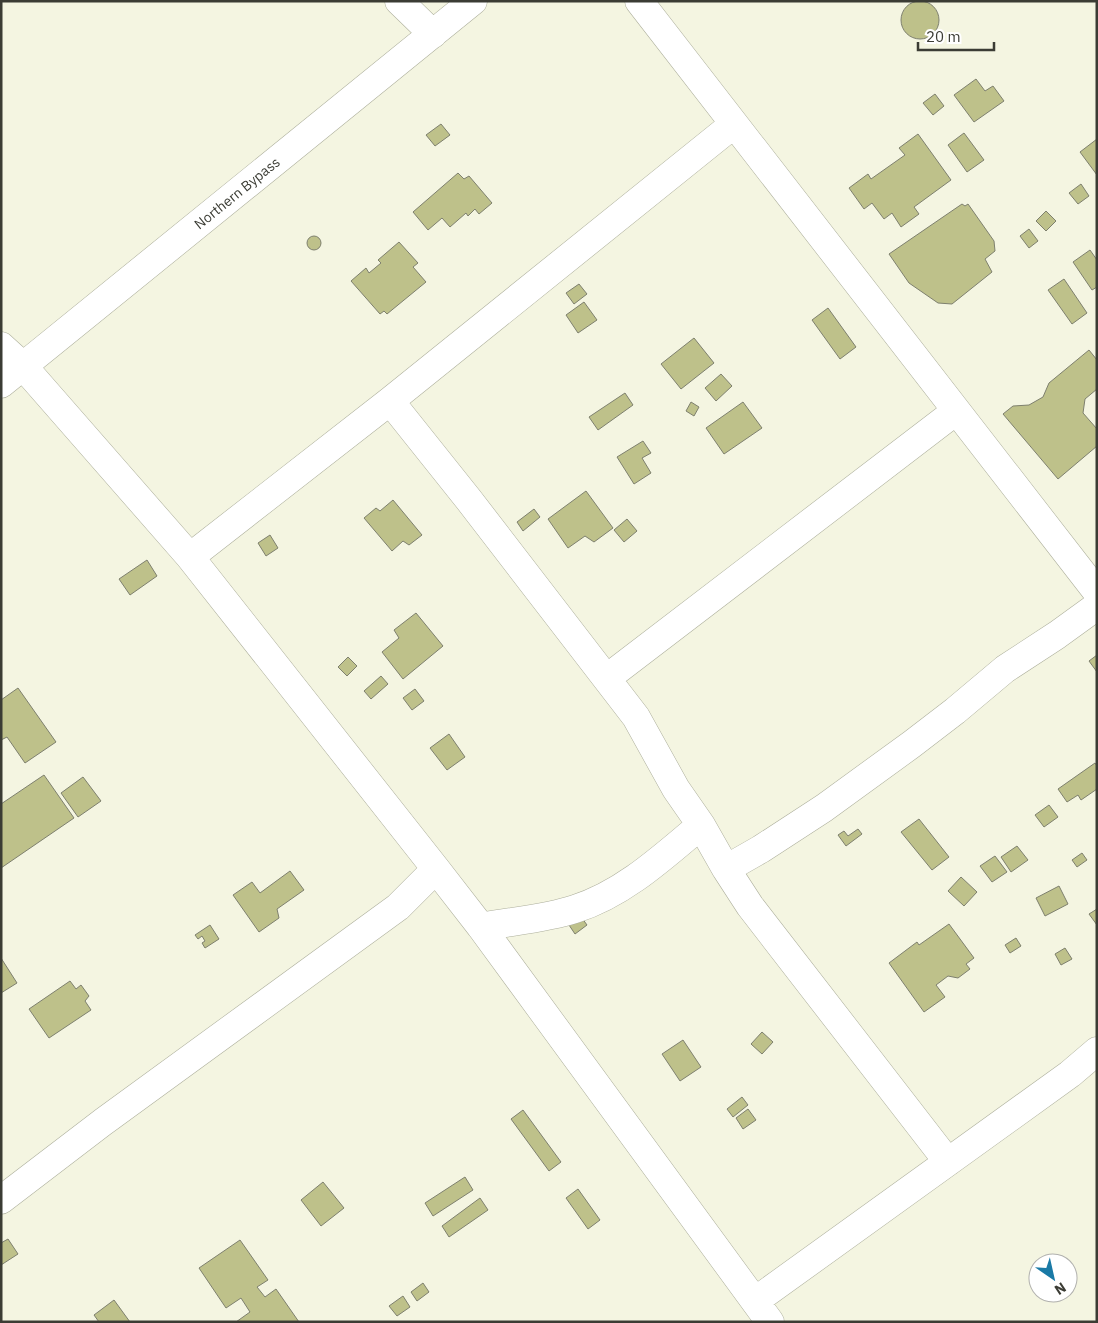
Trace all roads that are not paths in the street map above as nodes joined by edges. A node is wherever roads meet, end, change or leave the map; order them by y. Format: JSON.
{"nodes":[{"id":1,"x":399,"y":1,"type":"edge"},
{"id":2,"x":473,"y":1,"type":"edge"},
{"id":3,"x":639,"y":1,"type":"edge"},
{"id":4,"x":433,"y":34,"type":"junction"},
{"id":5,"x":734,"y":124,"type":"junction"},
{"id":6,"x":1,"y":346,"type":"edge"},
{"id":7,"x":23,"y":366,"type":"junction"},
{"id":8,"x":1,"y":384,"type":"edge"},
{"id":9,"x":390,"y":401,"type":"junction"},
{"id":10,"x":956,"y":410,"type":"junction"},
{"id":11,"x":190,"y":557,"type":"junction"},
{"id":12,"x":1097,"y":592,"type":"edge"},
{"id":13,"x":1097,"y":606,"type":"edge"},
{"id":14,"x":607,"y":678,"type":"junction"},
{"id":15,"x":701,"y":825,"type":"junction"},
{"id":16,"x":436,"y":869,"type":"junction"},
{"id":17,"x":726,"y":869,"type":"junction"},
{"id":18,"x":481,"y":927,"type":"junction"},
{"id":19,"x":1097,"y":1051,"type":"edge"},
{"id":20,"x":948,"y":1162,"type":"junction"},
{"id":21,"x":1,"y":1200,"type":"edge"},
{"id":22,"x":763,"y":1311,"type":"edge"}],
"edges":[{"from":1,"to":4,"type":"street"},
{"from":2,"to":4,"type":"street","name":"Northern Bypass"},
{"from":3,"to":5,"type":"street"},
{"from":4,"to":7,"type":"street","name":"Northern Bypass"},
{"from":5,"to":9,"type":"street"},
{"from":5,"to":10,"type":"street"},
{"from":6,"to":7,"type":"street"},
{"from":7,"to":8,"type":"street","name":"Northern Bypass"},
{"from":7,"to":11,"type":"street"},
{"from":9,"to":11,"type":"street"},
{"from":9,"to":14,"type":"street"},
{"from":10,"to":12,"type":"street"},
{"from":10,"to":14,"type":"street"},
{"from":11,"to":16,"type":"street"},
{"from":13,"to":17,"type":"street"},
{"from":14,"to":15,"type":"street"},
{"from":15,"to":17,"type":"street"},
{"from":15,"to":18,"type":"street"},
{"from":16,"to":18,"type":"street"},
{"from":16,"to":21,"type":"street"},
{"from":17,"to":20,"type":"street"},
{"from":18,"to":22,"type":"street"},
{"from":19,"to":20,"type":"street"},
{"from":20,"to":22,"type":"street"}]}
